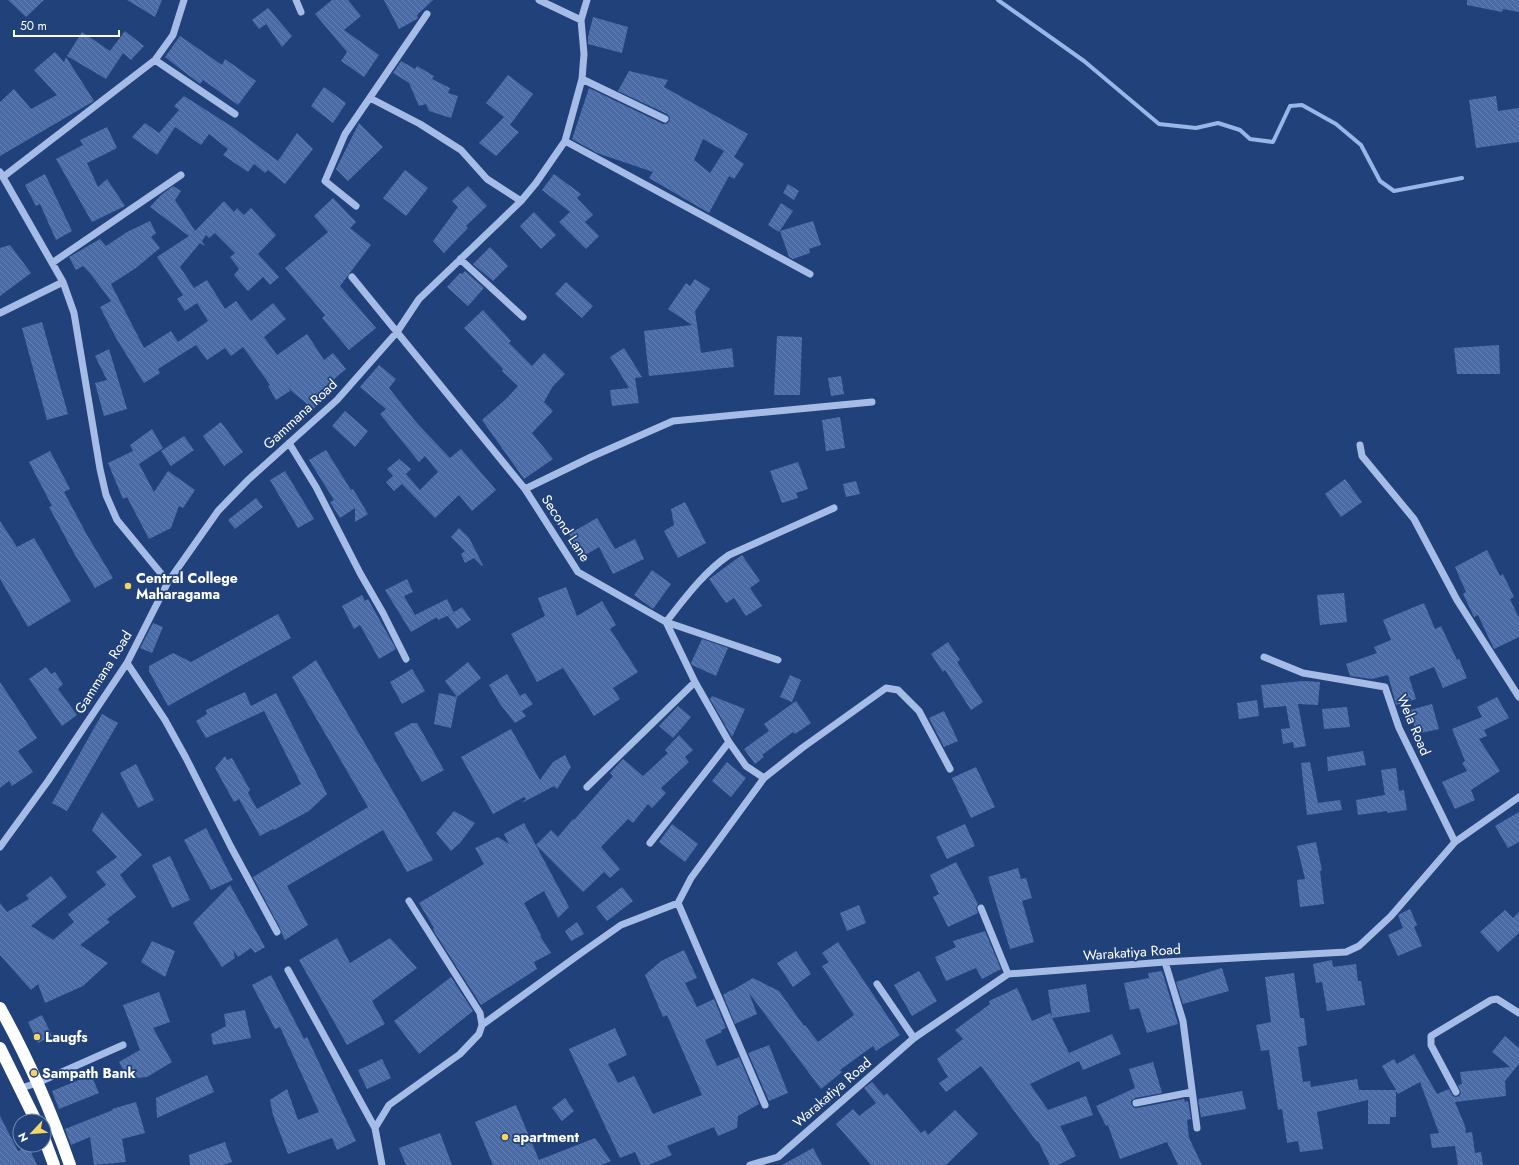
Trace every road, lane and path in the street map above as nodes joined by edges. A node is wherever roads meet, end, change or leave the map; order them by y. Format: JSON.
{"nodes":[{"id":1,"x":184,"y":0,"type":"edge"},
{"id":2,"x":296,"y":0,"type":"edge"},
{"id":3,"x":539,"y":0,"type":"edge"},
{"id":4,"x":587,"y":0,"type":"edge"},
{"id":5,"x":301,"y":12,"type":"dead end"},
{"id":6,"x":427,"y":14,"type":"dead end"},
{"id":7,"x":581,"y":20,"type":"junction"},
{"id":8,"x":155,"y":60,"type":"junction"},
{"id":9,"x":582,"y":79,"type":"junction"},
{"id":10,"x":370,"y":98,"type":"junction"},
{"id":11,"x":235,"y":114,"type":"dead end"},
{"id":12,"x":666,"y":119,"type":"dead end"},
{"id":13,"x":565,"y":141,"type":"junction"},
{"id":14,"x":1,"y":175,"type":"edge"},
{"id":15,"x":181,"y":175,"type":"dead end"},
{"id":16,"x":521,"y":201,"type":"junction"},
{"id":17,"x":356,"y":206,"type":"dead end"},
{"id":18,"x":460,"y":260,"type":"junction"},
{"id":19,"x":52,"y":263,"type":"junction"},
{"id":20,"x":810,"y":274,"type":"dead end"},
{"id":21,"x":352,"y":277,"type":"dead end"},
{"id":22,"x":64,"y":282,"type":"junction"},
{"id":23,"x":0,"y":313,"type":"edge"},
{"id":24,"x":523,"y":317,"type":"dead end"},
{"id":25,"x":397,"y":332,"type":"junction"},
{"id":26,"x":872,"y":402,"type":"dead end"},
{"id":27,"x":289,"y":444,"type":"junction"},
{"id":28,"x":1360,"y":445,"type":"dead end"},
{"id":29,"x":525,"y":490,"type":"junction"},
{"id":30,"x":834,"y":508,"type":"dead end"},
{"id":31,"x":168,"y":582,"type":"junction"},
{"id":32,"x":666,"y":622,"type":"junction"},
{"id":33,"x":1264,"y":657,"type":"dead end"},
{"id":34,"x":406,"y":660,"type":"dead end"},
{"id":35,"x":778,"y":660,"type":"dead end"},
{"id":36,"x":127,"y":663,"type":"junction"},
{"id":37,"x":695,"y":682,"type":"junction"},
{"id":38,"x":1519,"y":697,"type":"edge"},
{"id":39,"x":729,"y":742,"type":"junction"},
{"id":40,"x":950,"y":769,"type":"dead end"},
{"id":41,"x":764,"y":778,"type":"junction"},
{"id":42,"x":587,"y":787,"type":"dead end"},
{"id":43,"x":1519,"y":797,"type":"edge"},
{"id":44,"x":1455,"y":842,"type":"junction"},
{"id":45,"x":650,"y":843,"type":"dead end"},
{"id":46,"x":0,"y":847,"type":"edge"},
{"id":47,"x":409,"y":901,"type":"dead end"},
{"id":48,"x":678,"y":903,"type":"junction"},
{"id":49,"x":981,"y":908,"type":"dead end"},
{"id":50,"x":277,"y":932,"type":"dead end"},
{"id":51,"x":1165,"y":962,"type":"junction"},
{"id":52,"x":288,"y":970,"type":"dead end"},
{"id":53,"x":1008,"y":974,"type":"junction"},
{"id":54,"x":877,"y":984,"type":"dead end"},
{"id":55,"x":0,"y":1008,"type":"edge"},
{"id":56,"x":1519,"y":1013,"type":"edge"},
{"id":57,"x":482,"y":1025,"type":"junction"},
{"id":58,"x":914,"y":1038,"type":"junction"},
{"id":59,"x":123,"y":1046,"type":"dead end"},
{"id":60,"x":0,"y":1048,"type":"edge"},
{"id":61,"x":37,"y":1083,"type":"junction"},
{"id":62,"x":21,"y":1088,"type":"junction"},
{"id":63,"x":1192,"y":1092,"type":"junction"},
{"id":64,"x":1456,"y":1092,"type":"dead end"},
{"id":65,"x":1136,"y":1102,"type":"dead end"},
{"id":66,"x":766,"y":1105,"type":"dead end"},
{"id":67,"x":32,"y":1113,"type":"edge"},
{"id":68,"x":375,"y":1128,"type":"junction"},
{"id":69,"x":1197,"y":1128,"type":"dead end"},
{"id":70,"x":50,"y":1153,"type":"edge"},
{"id":71,"x":54,"y":1165,"type":"edge"},
{"id":72,"x":70,"y":1165,"type":"edge"},
{"id":73,"x":382,"y":1165,"type":"edge"},
{"id":74,"x":750,"y":1165,"type":"edge"}],
"edges":[{"from":1,"to":8,"type":"street"},
{"from":2,"to":5,"type":"street"},
{"from":3,"to":7,"type":"street"},
{"from":4,"to":7,"type":"street","name":"Gammana Road"},
{"from":6,"to":10,"type":"street"},
{"from":7,"to":9,"type":"street","name":"Gammana Road"},
{"from":8,"to":11,"type":"street"},
{"from":8,"to":14,"type":"street"},
{"from":9,"to":12,"type":"street"},
{"from":9,"to":13,"type":"street","name":"Gammana Road"},
{"from":10,"to":16,"type":"street"},
{"from":10,"to":17,"type":"street"},
{"from":13,"to":16,"type":"street","name":"Gammana Road"},
{"from":13,"to":20,"type":"street"},
{"from":14,"to":19,"type":"street"},
{"from":15,"to":19,"type":"street"},
{"from":16,"to":18,"type":"street","name":"Gammana Road"},
{"from":18,"to":24,"type":"street"},
{"from":18,"to":25,"type":"street","name":"Gammana Road"},
{"from":19,"to":22,"type":"street"},
{"from":21,"to":25,"type":"street","name":"Second Lane"},
{"from":22,"to":23,"type":"street"},
{"from":22,"to":31,"type":"street"},
{"from":25,"to":27,"type":"street","name":"Gammana Road"},
{"from":25,"to":29,"type":"street","name":"Second Lane"},
{"from":26,"to":29,"type":"street"},
{"from":27,"to":31,"type":"street","name":"Gammana Road"},
{"from":27,"to":34,"type":"street"},
{"from":28,"to":38,"type":"street"},
{"from":29,"to":32,"type":"street","name":"Second Lane"},
{"from":30,"to":32,"type":"street"},
{"from":31,"to":36,"type":"street","name":"Gammana Road"},
{"from":32,"to":35,"type":"street","name":"Second Lane"},
{"from":32,"to":37,"type":"street"},
{"from":33,"to":44,"type":"street","name":"Wela Road"},
{"from":36,"to":46,"type":"street","name":"Gammana Road"},
{"from":36,"to":50,"type":"street"},
{"from":37,"to":39,"type":"street"},
{"from":37,"to":42,"type":"street"},
{"from":39,"to":41,"type":"street"},
{"from":39,"to":45,"type":"street"},
{"from":40,"to":41,"type":"street"},
{"from":41,"to":48,"type":"street"},
{"from":43,"to":44,"type":"street","name":"Warakatiya Road"},
{"from":44,"to":51,"type":"street","name":"Warakatiya Road"},
{"from":47,"to":57,"type":"street"},
{"from":48,"to":57,"type":"street"},
{"from":48,"to":66,"type":"street"},
{"from":49,"to":53,"type":"street"},
{"from":51,"to":53,"type":"street","name":"Warakatiya Road"},
{"from":51,"to":63,"type":"street"},
{"from":52,"to":68,"type":"street"},
{"from":53,"to":58,"type":"street","name":"Warakatiya Road"},
{"from":54,"to":58,"type":"street"},
{"from":55,"to":61,"type":"highway"},
{"from":56,"to":64,"type":"street"},
{"from":57,"to":68,"type":"street"},
{"from":58,"to":74,"type":"street","name":"Warakatiya Road"},
{"from":59,"to":61,"type":"street"},
{"from":60,"to":62,"type":"highway"},
{"from":61,"to":62,"type":"street"},
{"from":61,"to":72,"type":"highway"},
{"from":62,"to":67,"type":"highway"},
{"from":63,"to":65,"type":"street"},
{"from":63,"to":69,"type":"street"},
{"from":68,"to":73,"type":"street"},
{"from":70,"to":71,"type":"highway"}]}
